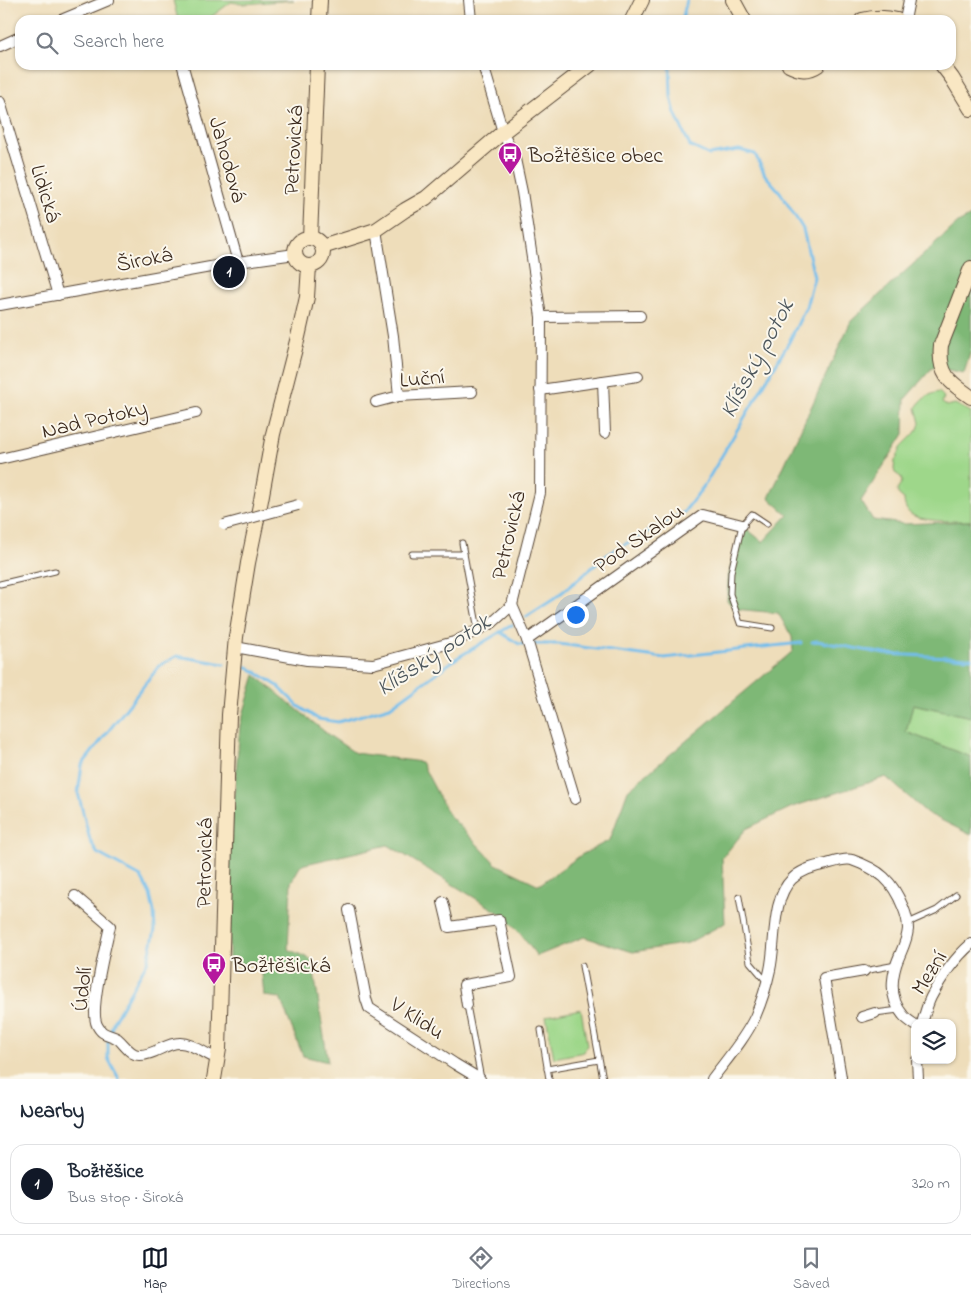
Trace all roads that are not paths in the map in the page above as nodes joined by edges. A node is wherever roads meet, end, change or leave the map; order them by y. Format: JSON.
{"nodes":[{"id":1,"x":109,"y":0,"type":"edge"},
{"id":2,"x":320,"y":0,"type":"edge"},
{"id":3,"x":468,"y":0,"type":"edge"},
{"id":4,"x":642,"y":0,"type":"edge"},
{"id":5,"x":733,"y":0,"type":"edge"},
{"id":6,"x":909,"y":0,"type":"edge"},
{"id":7,"x":73,"y":15,"type":"edge"},
{"id":8,"x":319,"y":15,"type":"edge"},
{"id":9,"x":470,"y":15,"type":"edge"},
{"id":10,"x":634,"y":15,"type":"edge"},
{"id":11,"x":741,"y":15,"type":"edge"},
{"id":12,"x":906,"y":15,"type":"edge"},
{"id":13,"x":15,"y":40,"type":"edge"},
{"id":14,"x":0,"y":46,"type":"edge"},
{"id":15,"x":184,"y":70,"type":"edge"},
{"id":16,"x":317,"y":70,"type":"edge"},
{"id":17,"x":484,"y":70,"type":"edge"},
{"id":18,"x":584,"y":70,"type":"edge"},
{"id":19,"x":946,"y":70,"type":"edge"},
{"id":20,"x":0,"y":102,"type":"edge"},
{"id":21,"x":971,"y":109,"type":"edge"},
{"id":22,"x":503,"y":132,"type":"junction"},
{"id":23,"x":376,"y":230,"type":"junction"},
{"id":24,"x":310,"y":238,"type":"junction"},
{"id":25,"x":322,"y":247,"type":"junction"},
{"id":26,"x":295,"y":254,"type":"junction"},
{"id":27,"x":238,"y":262,"type":"junction"},
{"id":28,"x":310,"y":266,"type":"junction"},
{"id":29,"x":971,"y":268,"type":"edge"},
{"id":30,"x":58,"y":295,"type":"junction"},
{"id":31,"x":0,"y":305,"type":"edge"},
{"id":32,"x":640,"y":316,"type":"dead end"},
{"id":33,"x":541,"y":317,"type":"junction"},
{"id":34,"x":638,"y":376,"type":"dead end"},
{"id":35,"x":603,"y":381,"type":"junction"},
{"id":36,"x":540,"y":390,"type":"junction"},
{"id":37,"x":472,"y":392,"type":"dead end"},
{"id":38,"x":399,"y":396,"type":"junction"},
{"id":39,"x":971,"y":397,"type":"edge"},
{"id":40,"x":376,"y":402,"type":"dead end"},
{"id":41,"x":196,"y":413,"type":"dead end"},
{"id":42,"x":605,"y":432,"type":"dead end"},
{"id":43,"x":0,"y":459,"type":"edge"},
{"id":44,"x":298,"y":505,"type":"dead end"},
{"id":45,"x":767,"y":524,"type":"dead end"},
{"id":46,"x":224,"y":525,"type":"dead end"},
{"id":47,"x":742,"y":525,"type":"junction"},
{"id":48,"x":462,"y":544,"type":"dead end"},
{"id":49,"x":412,"y":554,"type":"dead end"},
{"id":50,"x":464,"y":554,"type":"junction"},
{"id":51,"x":55,"y":571,"type":"dead end"},
{"id":52,"x":0,"y":584,"type":"edge"},
{"id":53,"x":512,"y":605,"type":"junction"},
{"id":54,"x":772,"y":628,"type":"dead end"},
{"id":55,"x":478,"y":630,"type":"junction"},
{"id":56,"x":528,"y":644,"type":"junction"},
{"id":57,"x":235,"y":647,"type":"junction"},
{"id":58,"x":575,"y":799,"type":"dead end"},
{"id":59,"x":956,"y":895,"type":"dead end"},
{"id":60,"x":75,"y":896,"type":"dead end"},
{"id":61,"x":739,"y":897,"type":"dead end"},
{"id":62,"x":444,"y":902,"type":"dead end"},
{"id":63,"x":349,"y":910,"type":"dead end"},
{"id":64,"x":908,"y":923,"type":"junction"},
{"id":65,"x":971,"y":944,"type":"edge"},
{"id":66,"x":896,"y":964,"type":"junction"},
{"id":67,"x":582,"y":966,"type":"dead end"},
{"id":68,"x":864,"y":970,"type":"joint"},
{"id":69,"x":767,"y":982,"type":"junction"},
{"id":70,"x":467,"y":1005,"type":"joint"},
{"id":71,"x":899,"y":1010,"type":"junction"},
{"id":72,"x":875,"y":1013,"type":"joint"},
{"id":73,"x":862,"y":1017,"type":"dead end"},
{"id":74,"x":923,"y":1019,"type":"edge"},
{"id":75,"x":911,"y":1021,"type":"edge"},
{"id":76,"x":541,"y":1030,"type":"dead end"},
{"id":77,"x":218,"y":1058,"type":"junction"},
{"id":78,"x":599,"y":1060,"type":"junction"},
{"id":79,"x":917,"y":1064,"type":"edge"},
{"id":80,"x":548,"y":1070,"type":"junction"},
{"id":81,"x":474,"y":1078,"type":"edge"},
{"id":82,"x":841,"y":1078,"type":"dead end"},
{"id":83,"x":214,"y":1079,"type":"edge"},
{"id":84,"x":549,"y":1079,"type":"edge"},
{"id":85,"x":603,"y":1079,"type":"edge"},
{"id":86,"x":712,"y":1079,"type":"edge"},
{"id":87,"x":918,"y":1079,"type":"edge"}],
"edges":[{"from":1,"to":7,"type":"street"},
{"from":2,"to":8,"type":"main road"},
{"from":3,"to":9,"type":"street"},
{"from":4,"to":10,"type":"main road"},
{"from":5,"to":11,"type":"main road"},
{"from":6,"to":12,"type":"street"},
{"from":13,"to":14,"type":"street"},
{"from":15,"to":27,"type":"street","name":"Jahodová"},
{"from":16,"to":24,"type":"main road","name":"Petrovická"},
{"from":17,"to":22,"type":"street","name":"Petrovická"},
{"from":18,"to":22,"type":"main road"},
{"from":19,"to":21,"type":"main road"},
{"from":20,"to":30,"type":"street","name":"Lidická"},
{"from":22,"to":23,"type":"main road"},
{"from":22,"to":33,"type":"street","name":"Petrovická"},
{"from":23,"to":25,"type":"main road"},
{"from":23,"to":38,"type":"street"},
{"from":24,"to":25,"type":"main road"},
{"from":24,"to":26,"type":"main road"},
{"from":25,"to":28,"type":"main road"},
{"from":26,"to":27,"type":"street","name":"Široká"},
{"from":26,"to":28,"type":"main road"},
{"from":27,"to":30,"type":"street","name":"Široká"},
{"from":28,"to":57,"type":"main road","name":"Petrovická"},
{"from":29,"to":39,"type":"main road"},
{"from":30,"to":31,"type":"street","name":"Široká"},
{"from":32,"to":33,"type":"street"},
{"from":33,"to":36,"type":"street","name":"Petrovická"},
{"from":34,"to":35,"type":"street"},
{"from":35,"to":36,"type":"street"},
{"from":35,"to":42,"type":"street"},
{"from":36,"to":53,"type":"street","name":"Petrovická"},
{"from":37,"to":38,"type":"street","name":"Luční"},
{"from":38,"to":40,"type":"street","name":"Luční"},
{"from":41,"to":43,"type":"street","name":"Nad Potoky"},
{"from":44,"to":46,"type":"street","bridge":true},
{"from":45,"to":47,"type":"lane"},
{"from":47,"to":54,"type":"lane"},
{"from":47,"to":56,"type":"street","name":"Pod Skalou"},
{"from":48,"to":50,"type":"lane"},
{"from":49,"to":50,"type":"lane"},
{"from":50,"to":55,"type":"lane"},
{"from":51,"to":52,"type":"lane"},
{"from":53,"to":55,"type":"street","name":"Petrovická"},
{"from":53,"to":56,"type":"street"},
{"from":55,"to":57,"type":"street","name":"Petrovická"},
{"from":56,"to":58,"type":"street"},
{"from":57,"to":77,"type":"main road","name":"Petrovická"},
{"from":59,"to":64,"type":"lane"},
{"from":60,"to":77,"type":"street","name":"Údolí"},
{"from":61,"to":69,"type":"lane"},
{"from":62,"to":70,"type":"street"},
{"from":63,"to":81,"type":"street","name":"V Klidu"},
{"from":64,"to":66,"type":"street"},
{"from":64,"to":69,"type":"street"},
{"from":65,"to":74,"type":"street","name":"Mezní"},
{"from":66,"to":68,"type":"lane"},
{"from":66,"to":71,"type":"street"},
{"from":67,"to":78,"type":"lane"},
{"from":68,"to":82,"type":"street"},
{"from":69,"to":86,"type":"street"},
{"from":70,"to":81,"type":"lane"},
{"from":71,"to":72,"type":"lane"},
{"from":71,"to":75,"type":"street"},
{"from":72,"to":73,"type":"street"},
{"from":76,"to":80,"type":"lane"},
{"from":77,"to":83,"type":"main road","name":"Petrovická"},
{"from":78,"to":80,"type":"lane"},
{"from":78,"to":85,"type":"lane"},
{"from":79,"to":87,"type":"street"},
{"from":80,"to":84,"type":"lane"}]}
